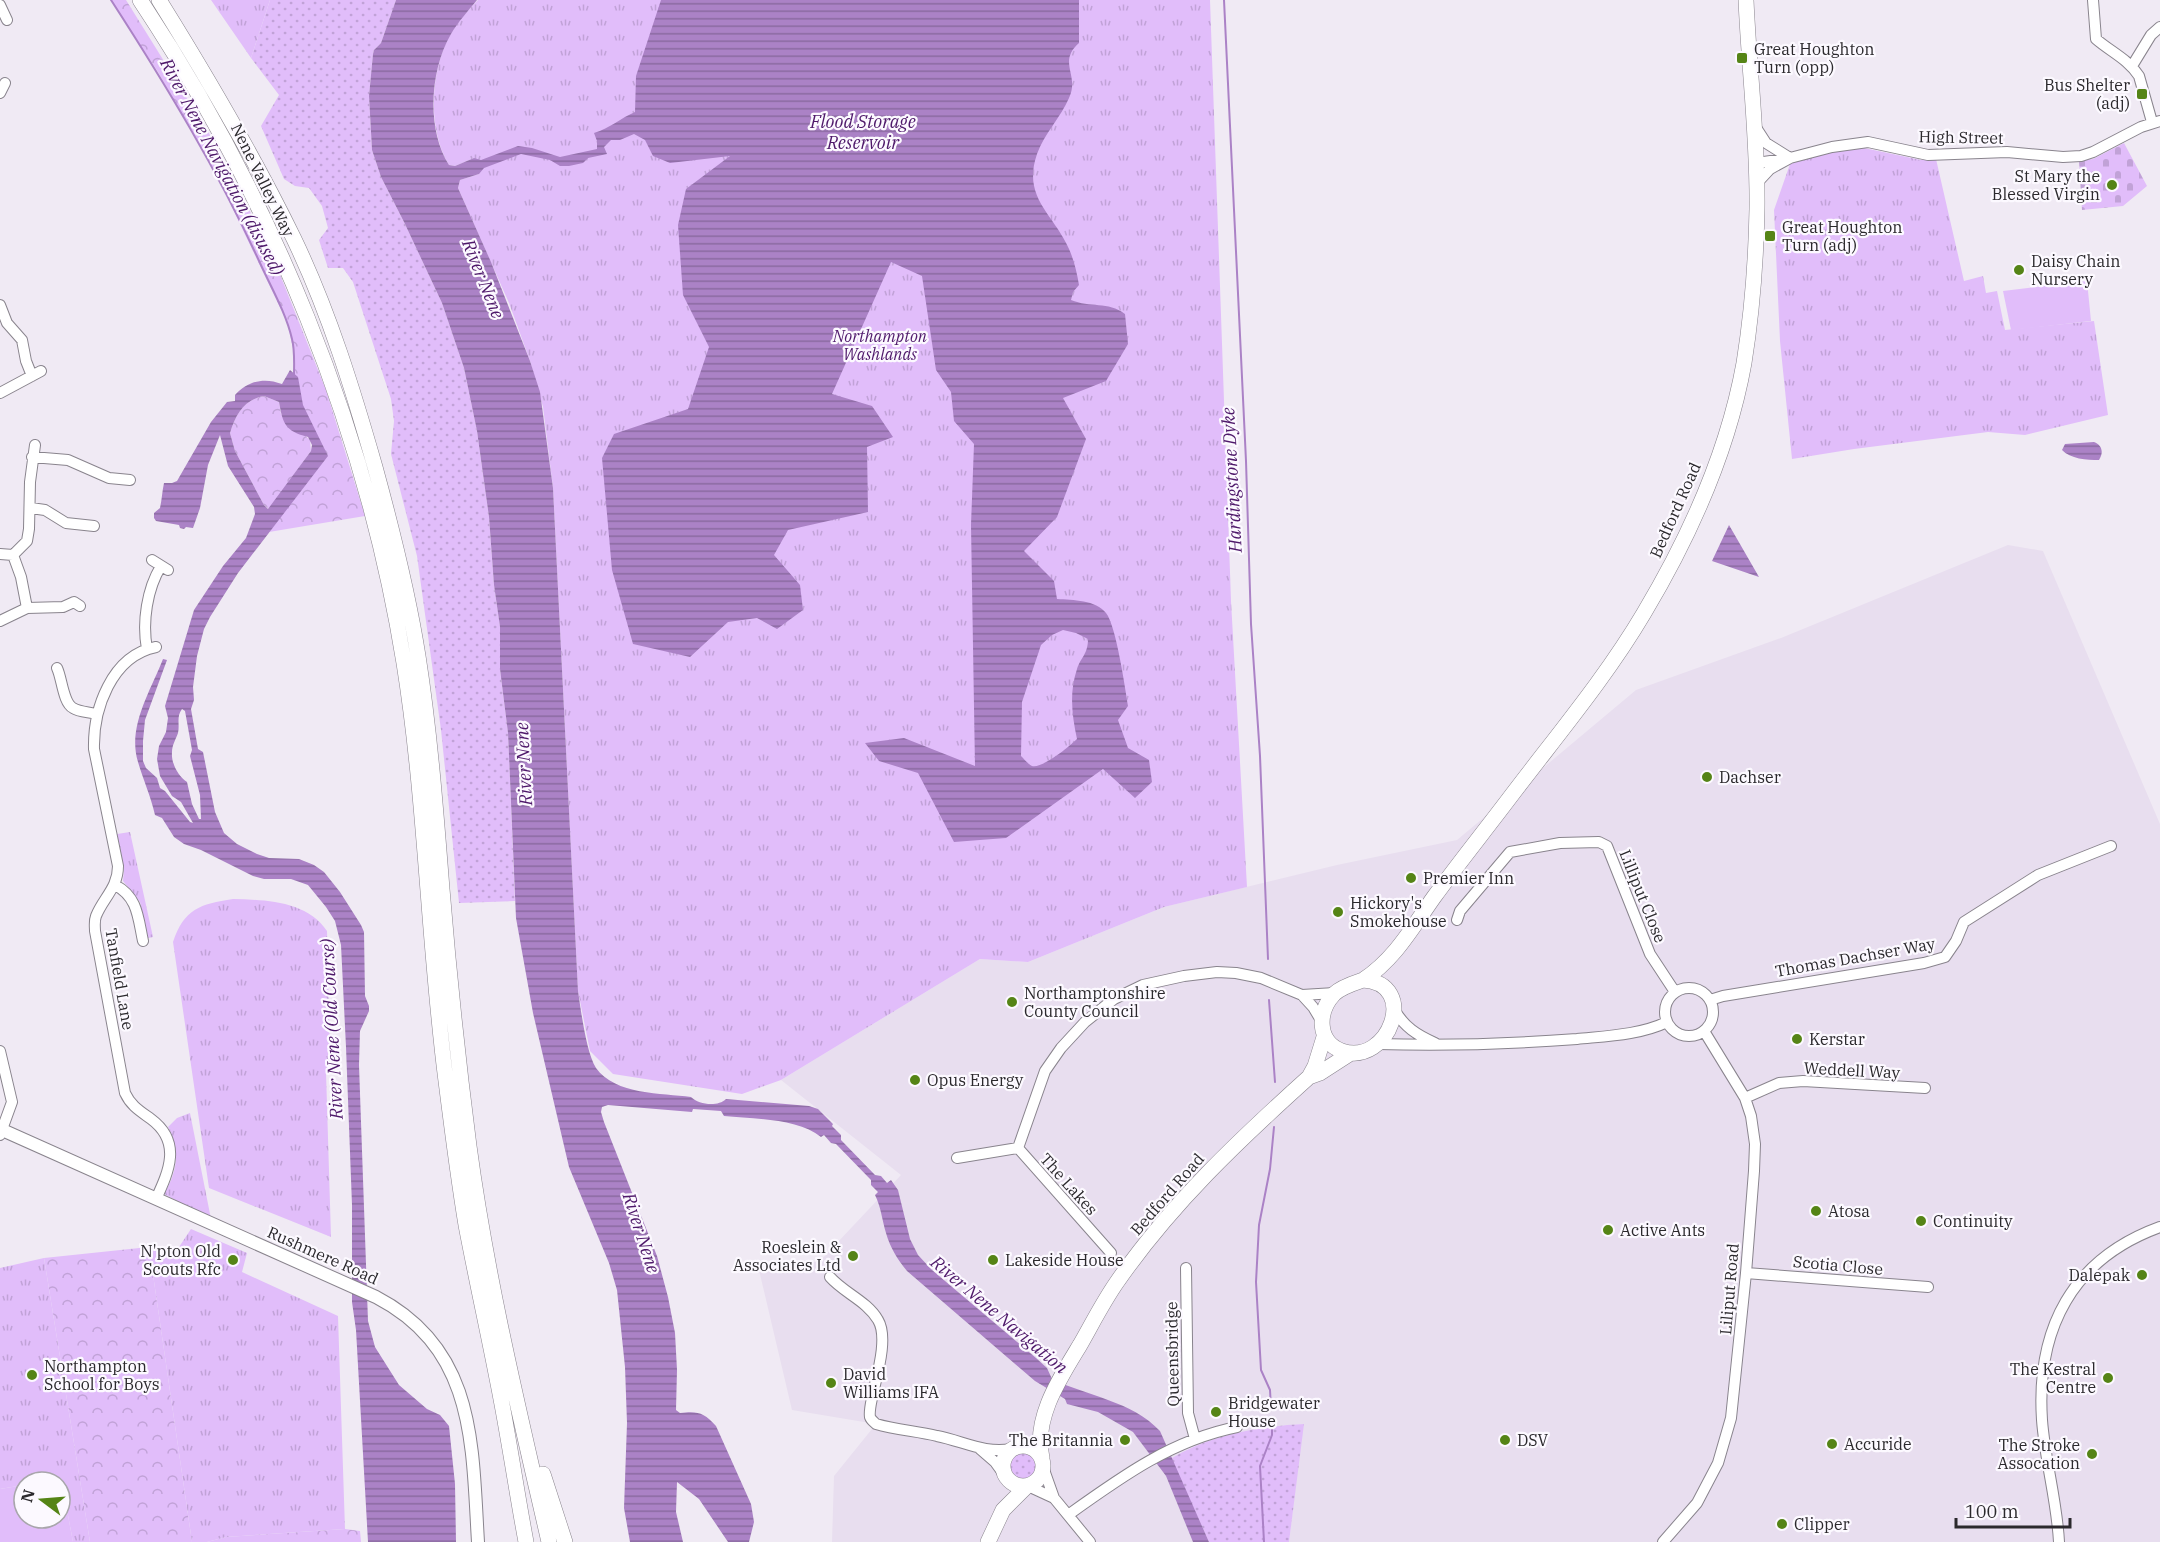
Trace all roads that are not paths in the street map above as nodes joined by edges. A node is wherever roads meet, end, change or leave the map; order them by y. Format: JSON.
{"nodes":[{"id":1,"x":140,"y":0,"type":"edge"},
{"id":2,"x":159,"y":0,"type":"edge"},
{"id":3,"x":1746,"y":0,"type":"edge"},
{"id":4,"x":2092,"y":0,"type":"edge"},
{"id":5,"x":1,"y":7,"type":"edge"},
{"id":6,"x":7,"y":20,"type":"dead end"},
{"id":7,"x":2159,"y":29,"type":"edge"},
{"id":8,"x":2132,"y":66,"type":"junction"},
{"id":9,"x":2156,"y":122,"type":"edge"},
{"id":10,"x":1754,"y":126,"type":"junction"},
{"id":11,"x":1790,"y":158,"type":"junction"},
{"id":12,"x":1756,"y":162,"type":"junction"},
{"id":13,"x":1757,"y":183,"type":"junction"},
{"id":14,"x":2,"y":300,"type":"edge"},
{"id":15,"x":0,"y":393,"type":"edge"},
{"id":16,"x":35,"y":445,"type":"dead end"},
{"id":17,"x":32,"y":457,"type":"junction"},
{"id":18,"x":122,"y":467,"type":"dead end"},
{"id":19,"x":31,"y":508,"type":"junction"},
{"id":20,"x":86,"y":529,"type":"dead end"},
{"id":21,"x":0,"y":554,"type":"edge"},
{"id":22,"x":13,"y":555,"type":"junction"},
{"id":23,"x":160,"y":565,"type":"dead end"},
{"id":24,"x":80,"y":606,"type":"dead end"},
{"id":25,"x":27,"y":608,"type":"junction"},
{"id":26,"x":0,"y":621,"type":"edge"},
{"id":27,"x":64,"y":673,"type":"dead end"},
{"id":28,"x":96,"y":714,"type":"junction"},
{"id":29,"x":2111,"y":846,"type":"dead end"},
{"id":30,"x":116,"y":885,"type":"junction"},
{"id":31,"x":1457,"y":920,"type":"dead end"},
{"id":32,"x":143,"y":941,"type":"dead end"},
{"id":33,"x":1395,"y":953,"type":"junction"},
{"id":34,"x":1363,"y":980,"type":"junction"},
{"id":35,"x":1675,"y":992,"type":"junction"},
{"id":36,"x":1335,"y":993,"type":"junction"},
{"id":37,"x":1390,"y":993,"type":"junction"},
{"id":38,"x":1302,"y":994,"type":"junction"},
{"id":39,"x":1710,"y":1000,"type":"junction"},
{"id":40,"x":1394,"y":1010,"type":"junction"},
{"id":41,"x":1667,"y":1022,"type":"junction"},
{"id":42,"x":1323,"y":1030,"type":"junction"},
{"id":43,"x":1704,"y":1031,"type":"junction"},
{"id":44,"x":1378,"y":1044,"type":"junction"},
{"id":45,"x":1438,"y":1044,"type":"junction"},
{"id":46,"x":0,"y":1051,"type":"edge"},
{"id":47,"x":1351,"y":1053,"type":"junction"},
{"id":48,"x":1309,"y":1077,"type":"junction"},
{"id":49,"x":1925,"y":1088,"type":"dead end"},
{"id":50,"x":1745,"y":1098,"type":"junction"},
{"id":51,"x":4,"y":1113,"type":"edge"},
{"id":52,"x":1,"y":1132,"type":"edge"},
{"id":53,"x":1018,"y":1148,"type":"junction"},
{"id":54,"x":957,"y":1158,"type":"dead end"},
{"id":55,"x":156,"y":1199,"type":"junction"},
{"id":56,"x":2160,"y":1227,"type":"edge"},
{"id":57,"x":1111,"y":1252,"type":"dead end"},
{"id":58,"x":1186,"y":1268,"type":"dead end"},
{"id":59,"x":1746,"y":1272,"type":"junction"},
{"id":60,"x":830,"y":1277,"type":"dead end"},
{"id":61,"x":1928,"y":1287,"type":"dead end"},
{"id":62,"x":502,"y":1402,"type":"junction"},
{"id":63,"x":1042,"y":1418,"type":"junction"},
{"id":64,"x":521,"y":1419,"type":"junction"},
{"id":65,"x":1237,"y":1427,"type":"dead end"},
{"id":66,"x":1196,"y":1439,"type":"junction"},
{"id":67,"x":1013,"y":1448,"type":"junction"},
{"id":68,"x":980,"y":1449,"type":"junction"},
{"id":69,"x":1042,"y":1463,"type":"junction"},
{"id":70,"x":1004,"y":1475,"type":"junction"},
{"id":71,"x":1027,"y":1486,"type":"junction"},
{"id":72,"x":1054,"y":1498,"type":"junction"},
{"id":73,"x":1003,"y":1510,"type":"junction"},
{"id":74,"x":1068,"y":1515,"type":"junction"},
{"id":75,"x":478,"y":1542,"type":"edge"},
{"id":76,"x":526,"y":1542,"type":"edge"},
{"id":77,"x":535,"y":1542,"type":"edge"},
{"id":78,"x":549,"y":1542,"type":"edge"},
{"id":79,"x":565,"y":1542,"type":"edge"},
{"id":80,"x":988,"y":1542,"type":"edge"},
{"id":81,"x":1090,"y":1542,"type":"edge"},
{"id":82,"x":1663,"y":1542,"type":"edge"},
{"id":83,"x":2059,"y":1542,"type":"edge"}],
"edges":[{"from":1,"to":62,"type":"highway","name":"Nene Valley Way"},
{"from":2,"to":64,"type":"highway","name":"Nene Valley Way"},
{"from":3,"to":10,"type":"highway","name":"Bedford Road"},
{"from":4,"to":8,"type":"street"},
{"from":5,"to":6,"type":"street"},
{"from":7,"to":8,"type":"street"},
{"from":8,"to":9,"type":"street"},
{"from":9,"to":11,"type":"street","name":"High Street"},
{"from":10,"to":11,"type":"street"},
{"from":10,"to":12,"type":"highway","name":"Bedford Road"},
{"from":11,"to":12,"type":"street","name":"High Street"},
{"from":11,"to":13,"type":"street"},
{"from":12,"to":13,"type":"highway","name":"Bedford Road"},
{"from":13,"to":33,"type":"highway","name":"Bedford Road"},
{"from":14,"to":15,"type":"street"},
{"from":16,"to":17,"type":"street"},
{"from":17,"to":18,"type":"street"},
{"from":17,"to":19,"type":"street"},
{"from":19,"to":20,"type":"street"},
{"from":19,"to":22,"type":"street"},
{"from":21,"to":22,"type":"street"},
{"from":22,"to":25,"type":"street"},
{"from":23,"to":28,"type":"street"},
{"from":24,"to":25,"type":"street"},
{"from":25,"to":26,"type":"street"},
{"from":27,"to":28,"type":"street"},
{"from":28,"to":30,"type":"street"},
{"from":29,"to":39,"type":"street","name":"Thomas Dachser Way"},
{"from":30,"to":32,"type":"street"},
{"from":30,"to":55,"type":"street","name":"Tanfield Lane"},
{"from":31,"to":35,"type":"street","name":"Lilliput Close"},
{"from":33,"to":34,"type":"highway","name":"Bedford Road"},
{"from":33,"to":37,"type":"highway","name":"Bedford Road"},
{"from":34,"to":36,"type":"highway"},
{"from":34,"to":37,"type":"highway"},
{"from":35,"to":39,"type":"street"},
{"from":35,"to":41,"type":"street"},
{"from":36,"to":38,"type":"street","name":"The Lakes"},
{"from":36,"to":42,"type":"highway"},
{"from":37,"to":40,"type":"highway"},
{"from":38,"to":42,"type":"street"},
{"from":38,"to":53,"type":"street","name":"The Lakes"},
{"from":39,"to":43,"type":"street"},
{"from":40,"to":44,"type":"highway"},
{"from":40,"to":45,"type":"street"},
{"from":41,"to":43,"type":"street"},
{"from":41,"to":45,"type":"street"},
{"from":42,"to":47,"type":"highway"},
{"from":42,"to":48,"type":"highway","name":"Bedford Road"},
{"from":43,"to":50,"type":"street","name":"Liliput Road"},
{"from":44,"to":45,"type":"street"},
{"from":44,"to":47,"type":"highway"},
{"from":46,"to":51,"type":"street"},
{"from":47,"to":48,"type":"highway","name":"Bedford Road"},
{"from":48,"to":63,"type":"highway","name":"Bedford Road"},
{"from":49,"to":50,"type":"street","name":"Weddell Way"},
{"from":50,"to":59,"type":"street","name":"Liliput Road"},
{"from":51,"to":52,"type":"street"},
{"from":52,"to":55,"type":"main road","name":"Rushmere Road"},
{"from":53,"to":54,"type":"street"},
{"from":53,"to":57,"type":"street","name":"The Lakes"},
{"from":55,"to":75,"type":"main road","name":"Rushmere Road"},
{"from":56,"to":83,"type":"street"},
{"from":58,"to":66,"type":"street","name":"Queensbridge"},
{"from":59,"to":61,"type":"street","name":"Scotia Close"},
{"from":59,"to":82,"type":"street","name":"Liliput Road"},
{"from":60,"to":68,"type":"street"},
{"from":62,"to":76,"type":"highway"},
{"from":62,"to":77,"type":"highway"},
{"from":63,"to":67,"type":"highway","name":"Bedford Road"},
{"from":63,"to":69,"type":"highway","name":"Bedford Road"},
{"from":64,"to":78,"type":"highway"},
{"from":64,"to":79,"type":"highway"},
{"from":65,"to":66,"type":"street"},
{"from":66,"to":74,"type":"street"},
{"from":67,"to":68,"type":"street"},
{"from":67,"to":69,"type":"highway"},
{"from":67,"to":70,"type":"highway"},
{"from":68,"to":70,"type":"street"},
{"from":69,"to":71,"type":"highway"},
{"from":69,"to":72,"type":"street"},
{"from":70,"to":71,"type":"highway"},
{"from":70,"to":73,"type":"highway"},
{"from":71,"to":72,"type":"street"},
{"from":71,"to":73,"type":"highway"},
{"from":72,"to":74,"type":"street"},
{"from":73,"to":80,"type":"highway"},
{"from":74,"to":81,"type":"street"}]}
